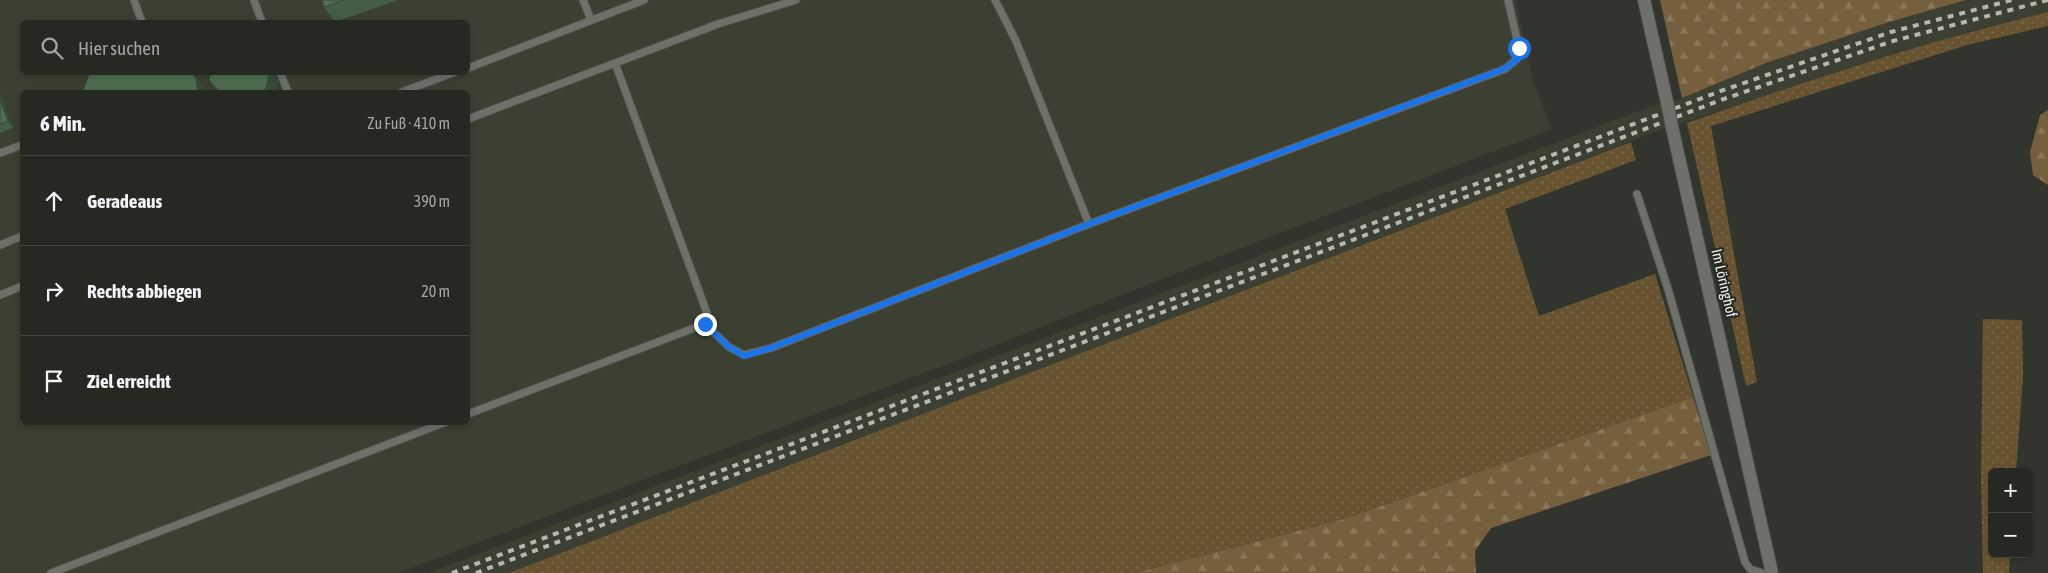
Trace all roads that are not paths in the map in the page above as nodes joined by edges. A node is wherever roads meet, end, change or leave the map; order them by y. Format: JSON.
{"nodes":[{"id":1,"x":134,"y":0,"type":"edge"},
{"id":2,"x":254,"y":0,"type":"edge"},
{"id":3,"x":583,"y":0,"type":"edge"},
{"id":4,"x":644,"y":0,"type":"edge"},
{"id":5,"x":796,"y":0,"type":"edge"},
{"id":6,"x":995,"y":0,"type":"edge"},
{"id":7,"x":1508,"y":0,"type":"edge"},
{"id":8,"x":1644,"y":0,"type":"edge"},
{"id":9,"x":141,"y":20,"type":"edge"},
{"id":10,"x":261,"y":20,"type":"edge"},
{"id":11,"x":591,"y":20,"type":"junction"},
{"id":12,"x":615,"y":63,"type":"junction"},
{"id":13,"x":470,"y":67,"type":"edge"},
{"id":14,"x":281,"y":75,"type":"edge"},
{"id":15,"x":447,"y":75,"type":"edge"},
{"id":16,"x":287,"y":90,"type":"edge"},
{"id":17,"x":407,"y":90,"type":"edge"},
{"id":18,"x":470,"y":118,"type":"edge"},
{"id":19,"x":20,"y":146,"type":"edge"},
{"id":20,"x":0,"y":154,"type":"edge"},
{"id":21,"x":1637,"y":194,"type":"dead end"},
{"id":22,"x":1089,"y":224,"type":"junction"},
{"id":23,"x":20,"y":237,"type":"edge"},
{"id":24,"x":1,"y":242,"type":"edge"},
{"id":25,"x":20,"y":287,"type":"edge"},
{"id":26,"x":0,"y":295,"type":"edge"},
{"id":27,"x":705,"y":324,"type":"junction"},
{"id":28,"x":470,"y":413,"type":"edge"},
{"id":29,"x":438,"y":425,"type":"edge"},
{"id":30,"x":51,"y":573,"type":"edge"},
{"id":31,"x":1762,"y":573,"type":"edge"},
{"id":32,"x":1772,"y":573,"type":"edge"}],
"edges":[{"from":1,"to":9,"type":"lane"},
{"from":2,"to":10,"type":"lane"},
{"from":3,"to":11,"type":"lane"},
{"from":4,"to":11,"type":"lane"},
{"from":5,"to":12,"type":"lane"},
{"from":6,"to":22,"type":"lane"},
{"from":7,"to":22,"type":"lane"},
{"from":8,"to":32,"type":"street","name":"Im Löringhof","bridge":true},
{"from":11,"to":13,"type":"lane"},
{"from":12,"to":18,"type":"lane"},
{"from":12,"to":27,"type":"lane"},
{"from":14,"to":16,"type":"lane"},
{"from":15,"to":17,"type":"lane"},
{"from":19,"to":20,"type":"lane"},
{"from":21,"to":31,"type":"lane"},
{"from":22,"to":27,"type":"lane"},
{"from":23,"to":24,"type":"lane"},
{"from":25,"to":26,"type":"lane"},
{"from":27,"to":28,"type":"lane"},
{"from":29,"to":30,"type":"lane"}]}
